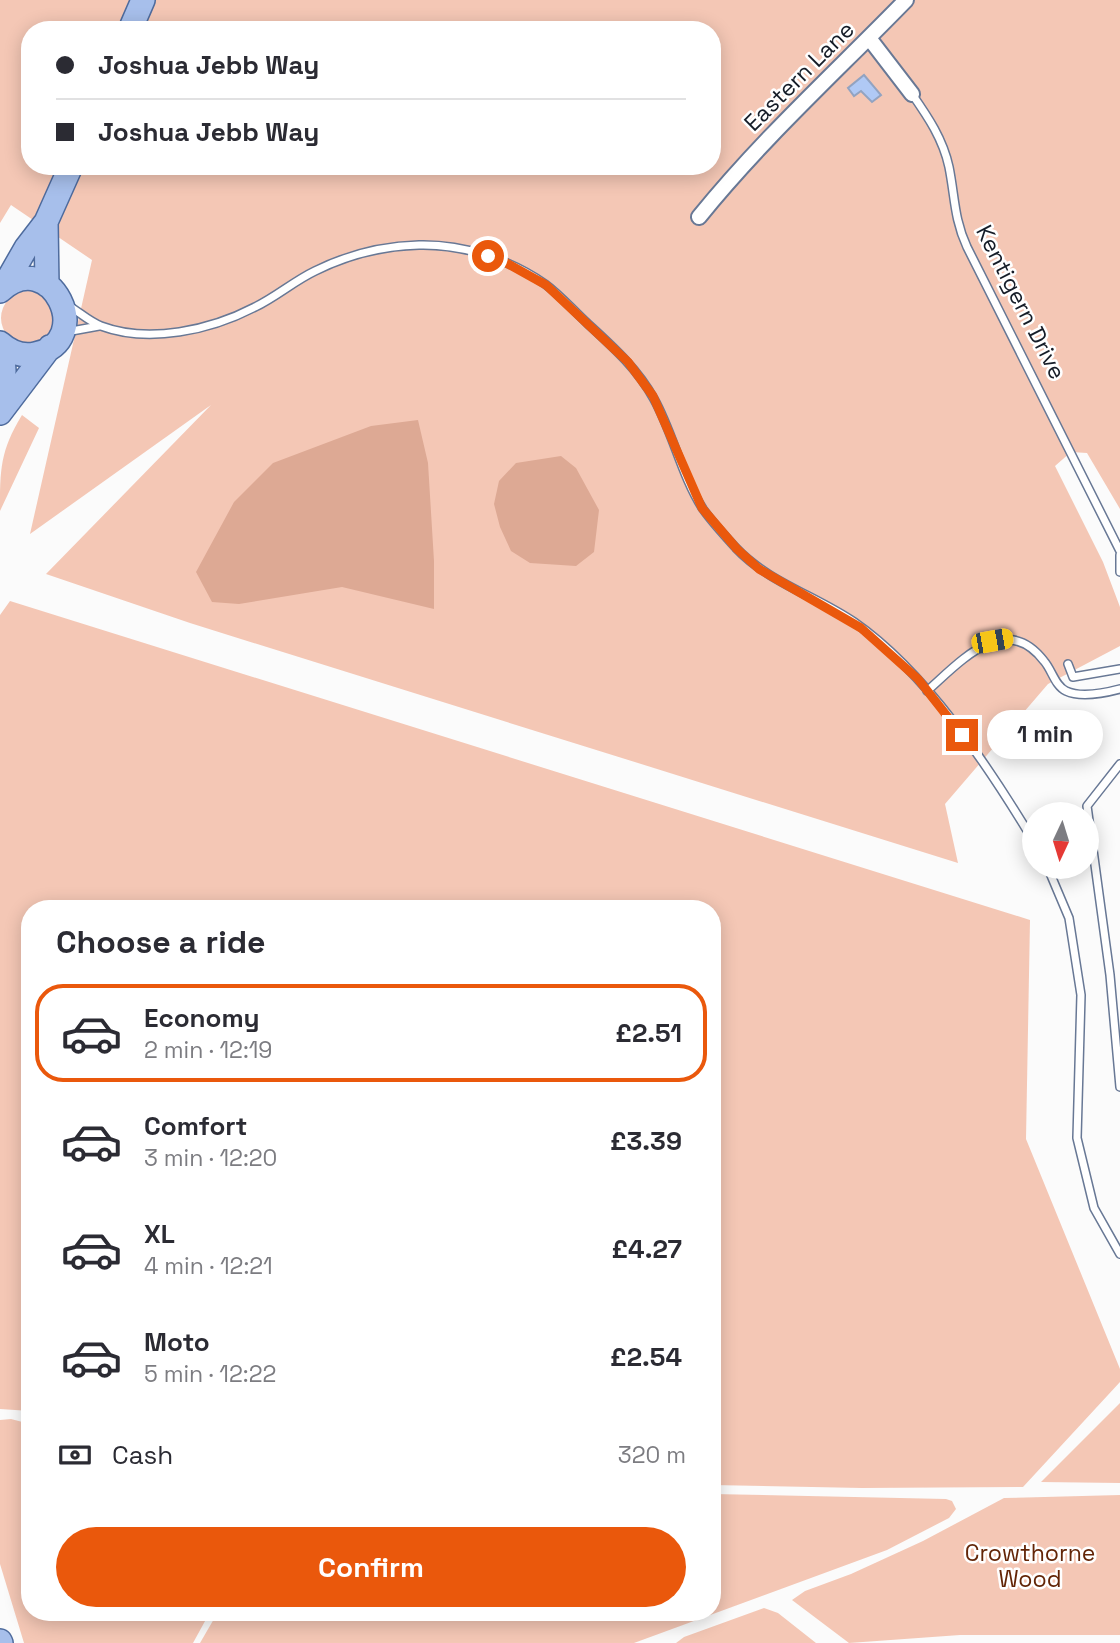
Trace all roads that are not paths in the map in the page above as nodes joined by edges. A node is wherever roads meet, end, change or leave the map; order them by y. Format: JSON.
{"nodes":[{"id":1,"x":143,"y":0,"type":"edge"},
{"id":2,"x":906,"y":0,"type":"edge"},
{"id":3,"x":134,"y":21,"type":"edge"},
{"id":4,"x":869,"y":38,"type":"junction"},
{"id":5,"x":912,"y":94,"type":"joint"},
{"id":6,"x":67,"y":175,"type":"edge"},
{"id":7,"x":699,"y":217,"type":"dead end"},
{"id":8,"x":46,"y":222,"type":"junction"},
{"id":9,"x":2,"y":289,"type":"edge"},
{"id":10,"x":55,"y":293,"type":"junction"},
{"id":11,"x":100,"y":326,"type":"junction"},
{"id":12,"x":56,"y":340,"type":"junction"},
{"id":13,"x":1,"y":344,"type":"edge"},
{"id":14,"x":0,"y":387,"type":"edge"},
{"id":15,"x":0,"y":413,"type":"edge"},
{"id":16,"x":1120,"y":553,"type":"edge"},
{"id":17,"x":1120,"y":572,"type":"edge"},
{"id":18,"x":1068,"y":664,"type":"dead end"},
{"id":19,"x":1120,"y":669,"type":"edge"},
{"id":20,"x":1120,"y":689,"type":"edge"},
{"id":21,"x":928,"y":691,"type":"junction"},
{"id":22,"x":1120,"y":764,"type":"edge"},
{"id":23,"x":1022,"y":822,"type":"edge"},
{"id":24,"x":1052,"y":879,"type":"edge"},
{"id":25,"x":1120,"y":1087,"type":"edge"},
{"id":26,"x":1120,"y":1254,"type":"edge"}],
"edges":[{"from":1,"to":3,"type":"main road"},
{"from":2,"to":4,"type":"street","name":"Eastern Lane"},
{"from":4,"to":5,"type":"street","name":"Kentigern Drive"},
{"from":4,"to":7,"type":"street","name":"Eastern Lane"},
{"from":5,"to":16,"type":"lane","name":"Kentigern Drive"},
{"from":6,"to":8,"type":"main road"},
{"from":8,"to":9,"type":"main road"},
{"from":8,"to":10,"type":"main road"},
{"from":9,"to":10,"type":"main road"},
{"from":10,"to":11,"type":"lane"},
{"from":10,"to":12,"type":"main road"},
{"from":11,"to":12,"type":"lane"},
{"from":11,"to":21,"type":"lane"},
{"from":12,"to":13,"type":"main road"},
{"from":12,"to":15,"type":"main road"},
{"from":13,"to":14,"type":"main road"},
{"from":16,"to":17,"type":"lane"},
{"from":18,"to":19,"type":"lane"},
{"from":20,"to":21,"type":"lane"},
{"from":21,"to":23,"type":"lane"},
{"from":22,"to":25,"type":"lane"},
{"from":24,"to":26,"type":"lane"}]}
